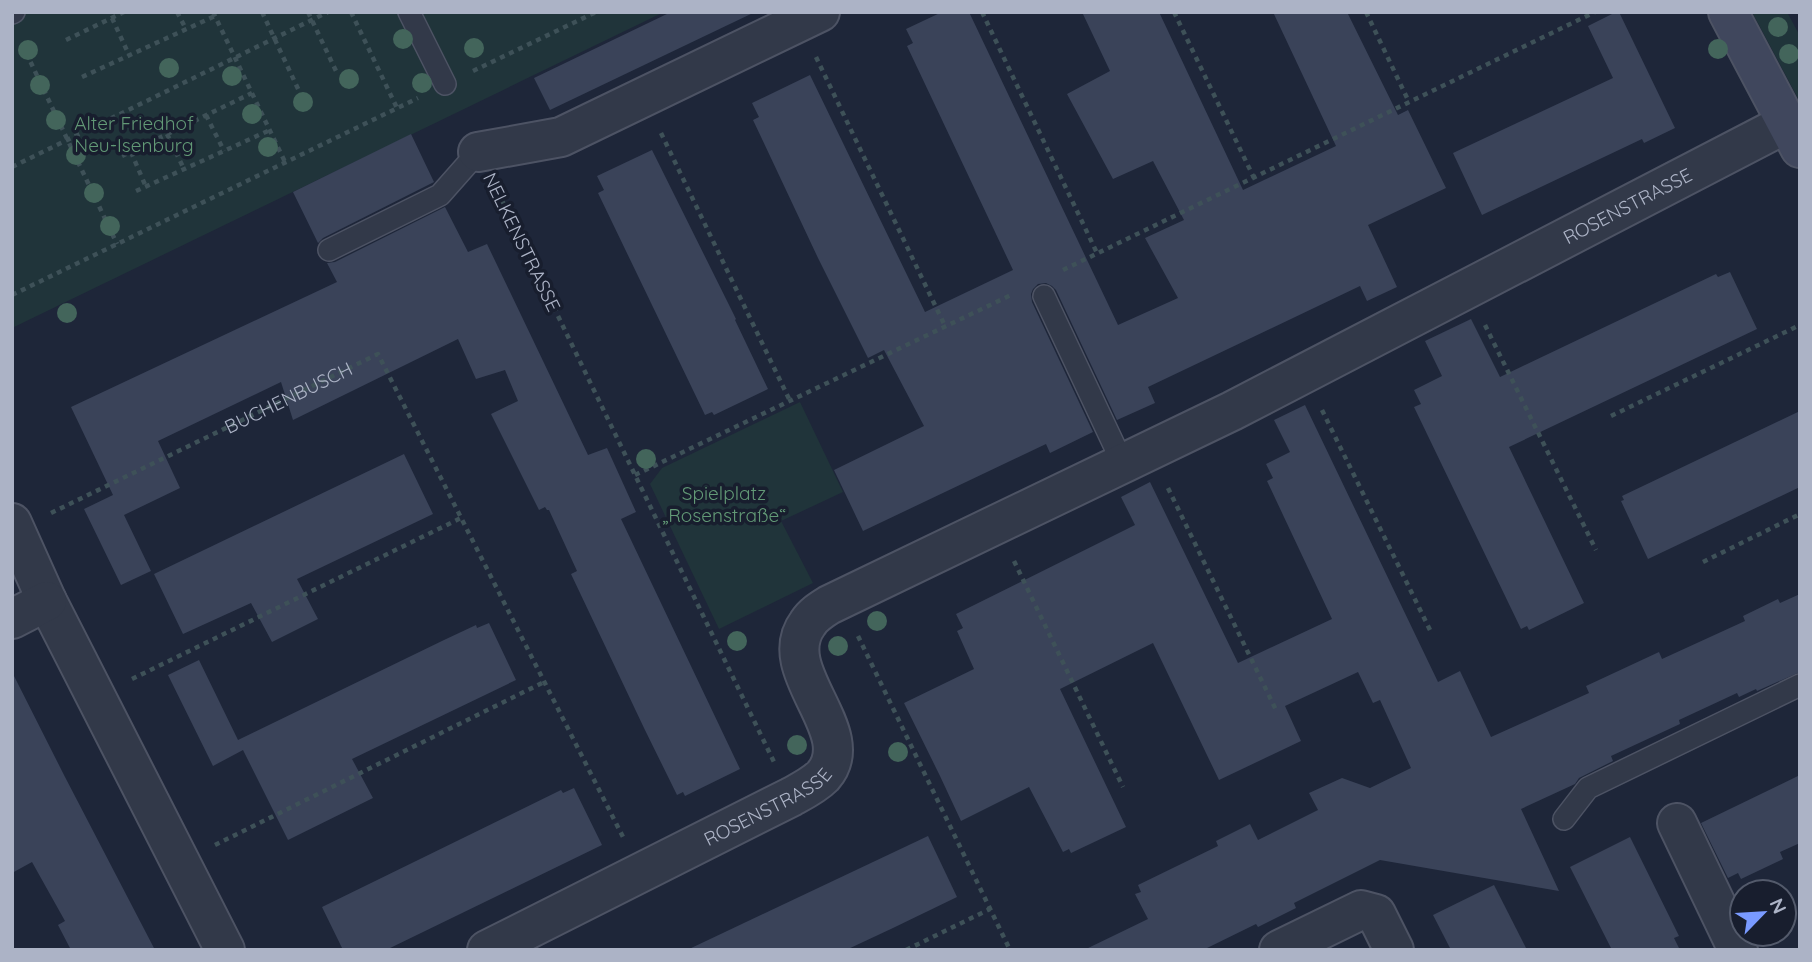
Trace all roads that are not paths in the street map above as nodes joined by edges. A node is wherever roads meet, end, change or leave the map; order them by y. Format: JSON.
{"nodes":[{"id":1,"x":409,"y":12,"type":"edge"},
{"id":2,"x":1728,"y":12,"type":"edge"},
{"id":3,"x":809,"y":17,"type":"edge"},
{"id":4,"x":445,"y":84,"type":"road end"},
{"id":5,"x":1793,"y":136,"type":"edge"},
{"id":6,"x":478,"y":152,"type":"joint"},
{"id":7,"x":329,"y":250,"type":"dead end"},
{"id":8,"x":1044,"y":296,"type":"dead end"},
{"id":9,"x":1137,"y":458,"type":"junction"},
{"id":10,"x":29,"y":519,"type":"edge"},
{"id":11,"x":47,"y":601,"type":"junction"},
{"id":12,"x":12,"y":619,"type":"edge"},
{"id":13,"x":1800,"y":685,"type":"edge"},
{"id":14,"x":1564,"y":819,"type":"dead end"},
{"id":15,"x":1677,"y":823,"type":"dead end"},
{"id":16,"x":225,"y":950,"type":"edge"},
{"id":17,"x":487,"y":950,"type":"edge"},
{"id":18,"x":1279,"y":950,"type":"edge"},
{"id":19,"x":1394,"y":950,"type":"edge"},
{"id":20,"x":1738,"y":950,"type":"edge"}],
"edges":[{"from":1,"to":4,"type":"lane"},
{"from":2,"to":5,"type":"main road"},
{"from":3,"to":6,"type":"street","name":"NELKENSTRASSE"},
{"from":5,"to":9,"type":"street","name":"ROSENSTRASSE"},
{"from":6,"to":7,"type":"lane"},
{"from":8,"to":9,"type":"lane"},
{"from":9,"to":17,"type":"street","name":"ROSENSTRASSE"},
{"from":10,"to":11,"type":"street"},
{"from":11,"to":12,"type":"street"},
{"from":11,"to":16,"type":"street"},
{"from":13,"to":14,"type":"lane"},
{"from":15,"to":20,"type":"street"},
{"from":18,"to":19,"type":"street"}]}
